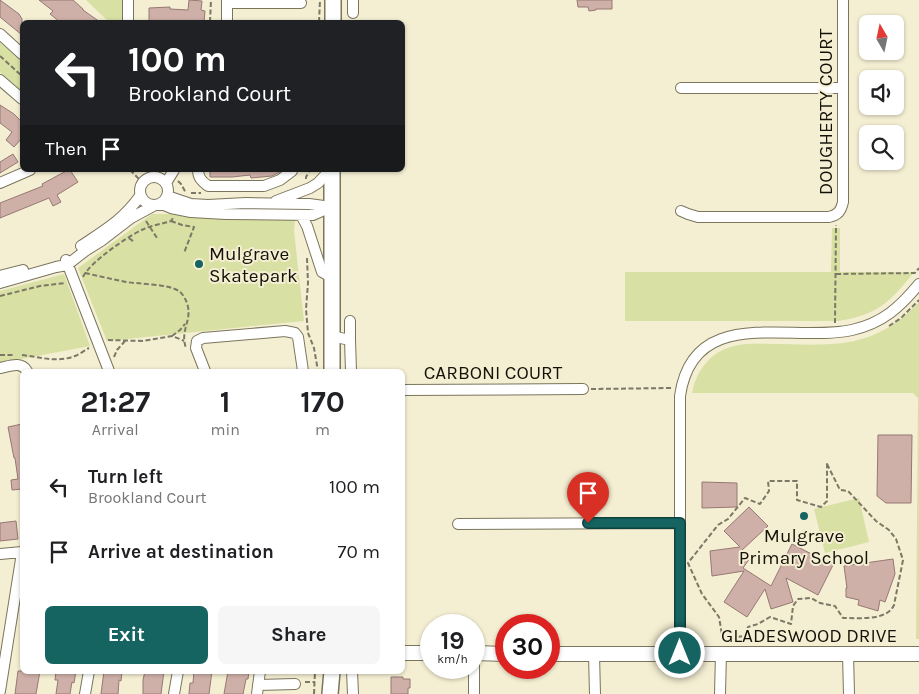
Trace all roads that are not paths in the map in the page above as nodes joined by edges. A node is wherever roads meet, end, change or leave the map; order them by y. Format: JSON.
{"nodes":[{"id":1,"x":128,"y":0,"type":"edge"},
{"id":2,"x":333,"y":0,"type":"edge"},
{"id":3,"x":353,"y":0,"type":"edge"},
{"id":4,"x":843,"y":0,"type":"edge"},
{"id":5,"x":227,"y":2,"type":"edge"},
{"id":6,"x":301,"y":4,"type":"dead end"},
{"id":7,"x":353,"y":13,"type":"dead end"},
{"id":8,"x":128,"y":20,"type":"edge"},
{"id":9,"x":227,"y":20,"type":"edge"},
{"id":10,"x":333,"y":20,"type":"edge"},
{"id":11,"x":0,"y":34,"type":"edge"},
{"id":12,"x":20,"y":52,"type":"edge"},
{"id":13,"x":0,"y":80,"type":"edge"},
{"id":14,"x":681,"y":88,"type":"dead end"},
{"id":15,"x":843,"y":88,"type":"junction"},
{"id":16,"x":20,"y":97,"type":"edge"},
{"id":17,"x":25,"y":172,"type":"edge"},
{"id":18,"x":167,"y":172,"type":"edge"},
{"id":19,"x":172,"y":172,"type":"edge"},
{"id":20,"x":198,"y":172,"type":"edge"},
{"id":21,"x":292,"y":172,"type":"edge"},
{"id":22,"x":329,"y":172,"type":"edge"},
{"id":23,"x":331,"y":172,"type":"edge"},
{"id":24,"x":163,"y":181,"type":"junction"},
{"id":25,"x":0,"y":183,"type":"edge"},
{"id":26,"x":140,"y":196,"type":"junction"},
{"id":27,"x":167,"y":196,"type":"junction"},
{"id":28,"x":268,"y":204,"type":"junction"},
{"id":29,"x":156,"y":205,"type":"junction"},
{"id":30,"x":180,"y":205,"type":"junction"},
{"id":31,"x":332,"y":207,"type":"junction"},
{"id":32,"x":681,"y":211,"type":"dead end"},
{"id":33,"x":301,"y":215,"type":"junction"},
{"id":34,"x":66,"y":262,"type":"junction"},
{"id":35,"x":0,"y":276,"type":"edge"},
{"id":36,"x":332,"y":277,"type":"junction"},
{"id":37,"x":0,"y":283,"type":"edge"},
{"id":38,"x":919,"y":284,"type":"edge"},
{"id":39,"x":350,"y":321,"type":"dead end"},
{"id":40,"x":331,"y":336,"type":"junction"},
{"id":41,"x":350,"y":340,"type":"junction"},
{"id":42,"x":0,"y":368,"type":"edge"},
{"id":43,"x":27,"y":369,"type":"edge"},
{"id":44,"x":108,"y":369,"type":"edge"},
{"id":45,"x":204,"y":369,"type":"edge"},
{"id":46,"x":303,"y":369,"type":"edge"},
{"id":47,"x":332,"y":369,"type":"edge"},
{"id":48,"x":351,"y":369,"type":"edge"},
{"id":49,"x":583,"y":389,"type":"road end"},
{"id":50,"x":405,"y":390,"type":"edge"},
{"id":51,"x":680,"y":523,"type":"junction"},
{"id":52,"x":458,"y":524,"type":"dead end"},
{"id":53,"x":20,"y":552,"type":"edge"},
{"id":54,"x":0,"y":554,"type":"edge"},
{"id":55,"x":20,"y":565,"type":"edge"},
{"id":56,"x":405,"y":653,"type":"edge"},
{"id":57,"x":420,"y":653,"type":"edge"},
{"id":58,"x":680,"y":653,"type":"junction"},
{"id":59,"x":721,"y":653,"type":"junction"},
{"id":60,"x":560,"y":654,"type":"edge"},
{"id":61,"x":594,"y":654,"type":"junction"},
{"id":62,"x":848,"y":654,"type":"junction"},
{"id":63,"x":919,"y":654,"type":"edge"},
{"id":64,"x":88,"y":674,"type":"edge"},
{"id":65,"x":177,"y":674,"type":"edge"},
{"id":66,"x":260,"y":674,"type":"edge"},
{"id":67,"x":352,"y":674,"type":"edge"},
{"id":68,"x":474,"y":679,"type":"edge"},
{"id":69,"x":294,"y":684,"type":"dead end"},
{"id":70,"x":257,"y":689,"type":"edge"},
{"id":71,"x":0,"y":690,"type":"edge"},
{"id":72,"x":85,"y":694,"type":"edge"},
{"id":73,"x":174,"y":694,"type":"edge"},
{"id":74,"x":353,"y":694,"type":"edge"},
{"id":75,"x":474,"y":694,"type":"edge"},
{"id":76,"x":595,"y":694,"type":"edge"},
{"id":77,"x":720,"y":694,"type":"edge"},
{"id":78,"x":849,"y":694,"type":"edge"}],
"edges":[{"from":1,"to":8,"type":"street"},
{"from":2,"to":10,"type":"main road"},
{"from":3,"to":7,"type":"street"},
{"from":4,"to":15,"type":"street","name":"DOUGHERTY COURT"},
{"from":5,"to":6,"type":"street"},
{"from":5,"to":9,"type":"street"},
{"from":11,"to":12,"type":"street"},
{"from":13,"to":16,"type":"street"},
{"from":14,"to":15,"type":"street"},
{"from":15,"to":32,"type":"street","name":"DOUGHERTY COURT"},
{"from":17,"to":25,"type":"street"},
{"from":18,"to":24,"type":"street"},
{"from":19,"to":24,"type":"street"},
{"from":20,"to":21,"type":"street"},
{"from":22,"to":28,"type":"street"},
{"from":23,"to":31,"type":"main road"},
{"from":24,"to":26,"type":"street"},
{"from":24,"to":27,"type":"street"},
{"from":26,"to":29,"type":"street"},
{"from":26,"to":34,"type":"street"},
{"from":27,"to":29,"type":"street"},
{"from":27,"to":30,"type":"street"},
{"from":28,"to":30,"type":"street"},
{"from":28,"to":31,"type":"street"},
{"from":29,"to":30,"type":"street"},
{"from":29,"to":34,"type":"street"},
{"from":30,"to":33,"type":"street"},
{"from":31,"to":33,"type":"street"},
{"from":31,"to":36,"type":"main road"},
{"from":33,"to":36,"type":"street"},
{"from":34,"to":35,"type":"street"},
{"from":34,"to":37,"type":"street"},
{"from":34,"to":44,"type":"street"},
{"from":36,"to":40,"type":"main road"},
{"from":38,"to":51,"type":"street"},
{"from":39,"to":41,"type":"street"},
{"from":40,"to":41,"type":"street"},
{"from":40,"to":47,"type":"main road"},
{"from":41,"to":48,"type":"street"},
{"from":42,"to":43,"type":"street"},
{"from":45,"to":46,"type":"street"},
{"from":49,"to":50,"type":"street","name":"CARBONI COURT"},
{"from":51,"to":52,"type":"street"},
{"from":51,"to":58,"type":"street"},
{"from":53,"to":54,"type":"street"},
{"from":55,"to":71,"type":"street"},
{"from":56,"to":57,"type":"street"},
{"from":58,"to":59,"type":"street","name":"GLADESWOOD DRIVE"},
{"from":58,"to":61,"type":"street","name":"GLADESWOOD DRIVE"},
{"from":59,"to":62,"type":"street","name":"GLADESWOOD DRIVE"},
{"from":59,"to":77,"type":"street"},
{"from":60,"to":61,"type":"street","name":"GLADESWOOD DRIVE"},
{"from":61,"to":76,"type":"street"},
{"from":62,"to":63,"type":"street","name":"GLADESWOOD DRIVE"},
{"from":62,"to":78,"type":"street"},
{"from":64,"to":72,"type":"street"},
{"from":65,"to":73,"type":"street"},
{"from":66,"to":70,"type":"street"},
{"from":67,"to":74,"type":"street"},
{"from":68,"to":75,"type":"street"},
{"from":69,"to":70,"type":"street"}]}
